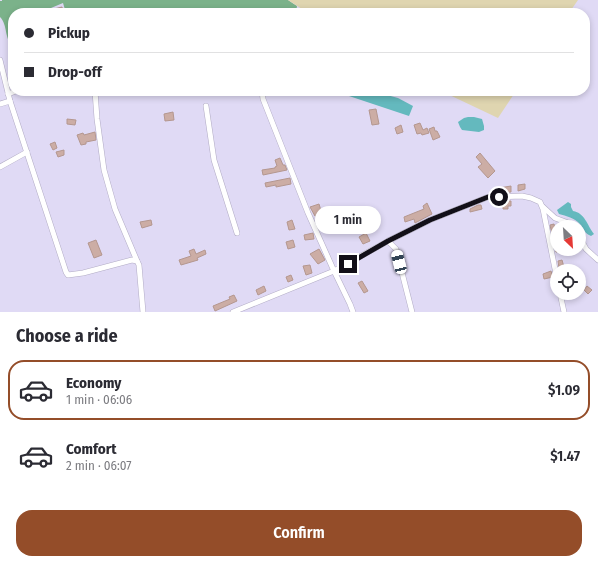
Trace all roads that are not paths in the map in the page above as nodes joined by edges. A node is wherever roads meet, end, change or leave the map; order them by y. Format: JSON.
{"nodes":[{"id":1,"x":0,"y":60,"type":"edge"},
{"id":2,"x":8,"y":94,"type":"edge"},
{"id":3,"x":9,"y":96,"type":"edge"},
{"id":4,"x":95,"y":96,"type":"edge"},
{"id":5,"x":263,"y":96,"type":"edge"},
{"id":6,"x":10,"y":101,"type":"junction"},
{"id":7,"x":0,"y":104,"type":"edge"},
{"id":8,"x":206,"y":106,"type":"dead end"},
{"id":9,"x":27,"y":152,"type":"junction"},
{"id":10,"x":0,"y":167,"type":"edge"},
{"id":11,"x":542,"y":206,"type":"junction"},
{"id":12,"x":560,"y":220,"type":"edge"},
{"id":13,"x":237,"y":233,"type":"dead end"},
{"id":14,"x":388,"y":241,"type":"junction"},
{"id":15,"x":586,"y":249,"type":"edge"},
{"id":16,"x":598,"y":260,"type":"edge"},
{"id":17,"x":137,"y":261,"type":"junction"},
{"id":18,"x":554,"y":264,"type":"edge"},
{"id":19,"x":334,"y":271,"type":"junction"},
{"id":20,"x":561,"y":300,"type":"edge"},
{"id":21,"x":143,"y":312,"type":"edge"},
{"id":22,"x":233,"y":312,"type":"edge"},
{"id":23,"x":353,"y":312,"type":"edge"},
{"id":24,"x":412,"y":312,"type":"edge"},
{"id":25,"x":564,"y":312,"type":"edge"}],
"edges":[{"from":1,"to":2,"type":"street"},
{"from":3,"to":6,"type":"street"},
{"from":4,"to":17,"type":"street"},
{"from":5,"to":19,"type":"street"},
{"from":6,"to":7,"type":"street"},
{"from":6,"to":9,"type":"street"},
{"from":8,"to":13,"type":"street"},
{"from":9,"to":10,"type":"street"},
{"from":9,"to":17,"type":"street"},
{"from":11,"to":12,"type":"street"},
{"from":11,"to":14,"type":"street"},
{"from":11,"to":18,"type":"street"},
{"from":14,"to":19,"type":"street"},
{"from":14,"to":24,"type":"street"},
{"from":15,"to":16,"type":"street"},
{"from":17,"to":21,"type":"street"},
{"from":19,"to":22,"type":"street"},
{"from":19,"to":23,"type":"street"},
{"from":20,"to":25,"type":"street"}]}
